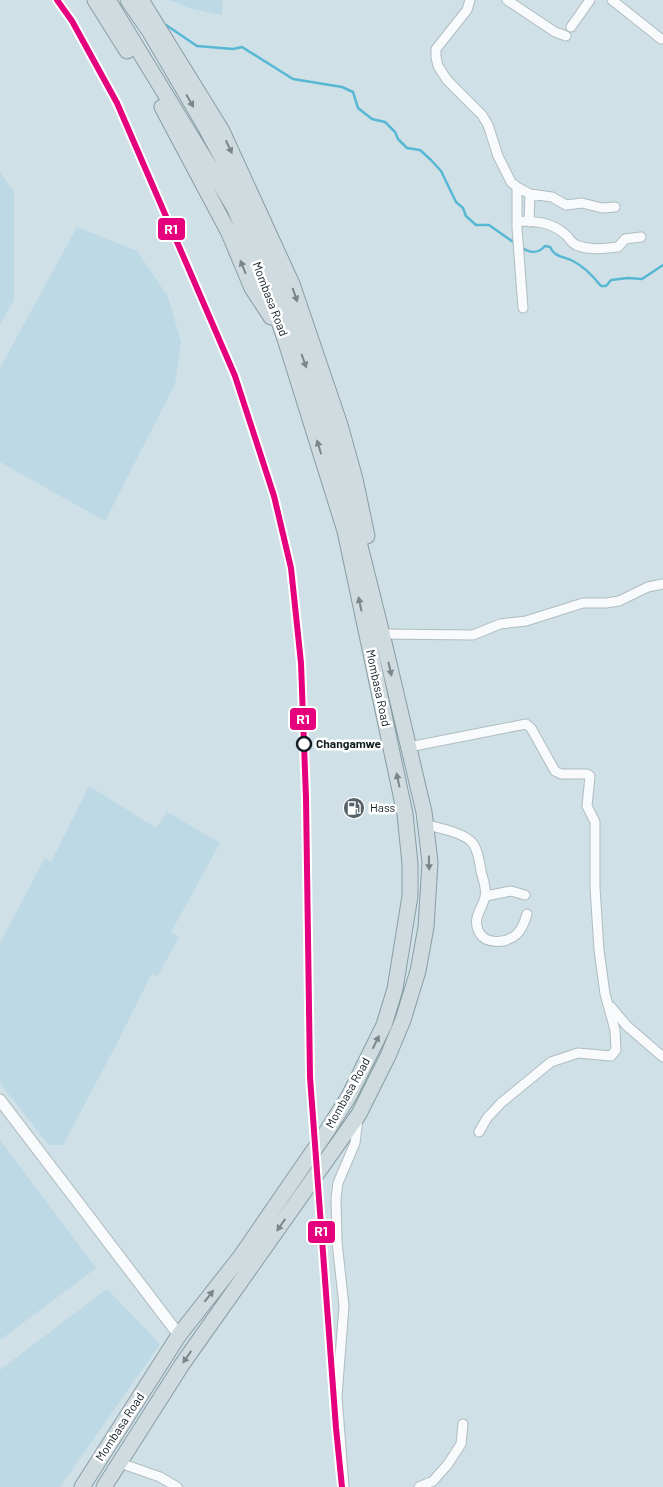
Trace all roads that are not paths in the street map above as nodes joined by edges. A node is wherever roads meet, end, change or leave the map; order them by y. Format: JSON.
{"nodes":[{"id":1,"x":95,"y":0,"type":"edge"},
{"id":2,"x":108,"y":0,"type":"edge"},
{"id":3,"x":128,"y":0,"type":"edge"},
{"id":4,"x":141,"y":0,"type":"edge"},
{"id":5,"x":470,"y":0,"type":"edge"},
{"id":6,"x":507,"y":0,"type":"edge"},
{"id":7,"x":590,"y":0,"type":"edge"},
{"id":8,"x":612,"y":0,"type":"edge"},
{"id":9,"x":571,"y":27,"type":"dead end"},
{"id":10,"x":566,"y":36,"type":"dead end"},
{"id":11,"x":661,"y":39,"type":"dead end"},
{"id":12,"x":517,"y":187,"type":"junction"},
{"id":13,"x":530,"y":194,"type":"junction"},
{"id":14,"x":615,"y":207,"type":"dead end"},
{"id":15,"x":529,"y":222,"type":"junction"},
{"id":16,"x":517,"y":225,"type":"junction"},
{"id":17,"x":641,"y":237,"type":"dead end"},
{"id":18,"x":523,"y":308,"type":"dead end"},
{"id":19,"x":285,"y":339,"type":"junction"},
{"id":20,"x":663,"y":584,"type":"edge"},
{"id":21,"x":375,"y":606,"type":"junction"},
{"id":22,"x":382,"y":634,"type":"junction"},
{"id":23,"x":409,"y":747,"type":"junction"},
{"id":24,"x":426,"y":824,"type":"junction"},
{"id":25,"x":525,"y":895,"type":"dead end"},
{"id":26,"x":486,"y":896,"type":"junction"},
{"id":27,"x":527,"y":914,"type":"dead end"},
{"id":28,"x":607,"y":1003,"type":"junction"},
{"id":29,"x":663,"y":1057,"type":"edge"},
{"id":30,"x":0,"y":1100,"type":"edge"},
{"id":31,"x":359,"y":1114,"type":"junction"},
{"id":32,"x":478,"y":1132,"type":"dead end"},
{"id":33,"x":179,"y":1335,"type":"junction"},
{"id":34,"x":463,"y":1424,"type":"dead end"},
{"id":35,"x":120,"y":1463,"type":"junction"},
{"id":36,"x":82,"y":1487,"type":"edge"},
{"id":37,"x":104,"y":1487,"type":"edge"},
{"id":38,"x":177,"y":1487,"type":"edge"},
{"id":39,"x":344,"y":1487,"type":"edge"},
{"id":40,"x":419,"y":1487,"type":"edge"}],
"edges":[{"from":19,"to":1,"type":"highway","one_way":true},
{"from":2,"to":19,"type":"highway","name":"Mombasa Road"},
{"from":3,"to":21,"type":"highway","name":"Mombasa Road","one_way":true},
{"from":4,"to":21,"type":"highway","one_way":true},
{"from":5,"to":12,"type":"street"},
{"from":6,"to":10,"type":"street"},
{"from":7,"to":9,"type":"street"},
{"from":8,"to":11,"type":"street"},
{"from":12,"to":13,"type":"street"},
{"from":12,"to":16,"type":"street"},
{"from":13,"to":14,"type":"street"},
{"from":13,"to":15,"type":"street"},
{"from":15,"to":16,"type":"street"},
{"from":15,"to":17,"type":"street"},
{"from":16,"to":18,"type":"street"},
{"from":33,"to":19,"type":"highway","name":"Mombasa Road","one_way":true},
{"from":20,"to":22,"type":"street"},
{"from":21,"to":22,"type":"highway","name":"Mombasa Road"},
{"from":22,"to":23,"type":"highway","name":"Mombasa Road","one_way":true},
{"from":23,"to":24,"type":"highway","name":"Mombasa Road"},
{"from":23,"to":28,"type":"street"},
{"from":24,"to":26,"type":"street"},
{"from":24,"to":31,"type":"highway","name":"Mombasa Road","one_way":true},
{"from":25,"to":26,"type":"street"},
{"from":26,"to":27,"type":"street"},
{"from":28,"to":29,"type":"street"},
{"from":28,"to":32,"type":"street"},
{"from":30,"to":33,"type":"street"},
{"from":31,"to":35,"type":"highway","name":"Mombasa Road","one_way":true},
{"from":31,"to":39,"type":"street"},
{"from":33,"to":36,"type":"highway","name":"Mombasa Road"},
{"from":34,"to":40,"type":"street"},
{"from":35,"to":37,"type":"highway","name":"Mombasa Road"},
{"from":35,"to":38,"type":"street"}]}
